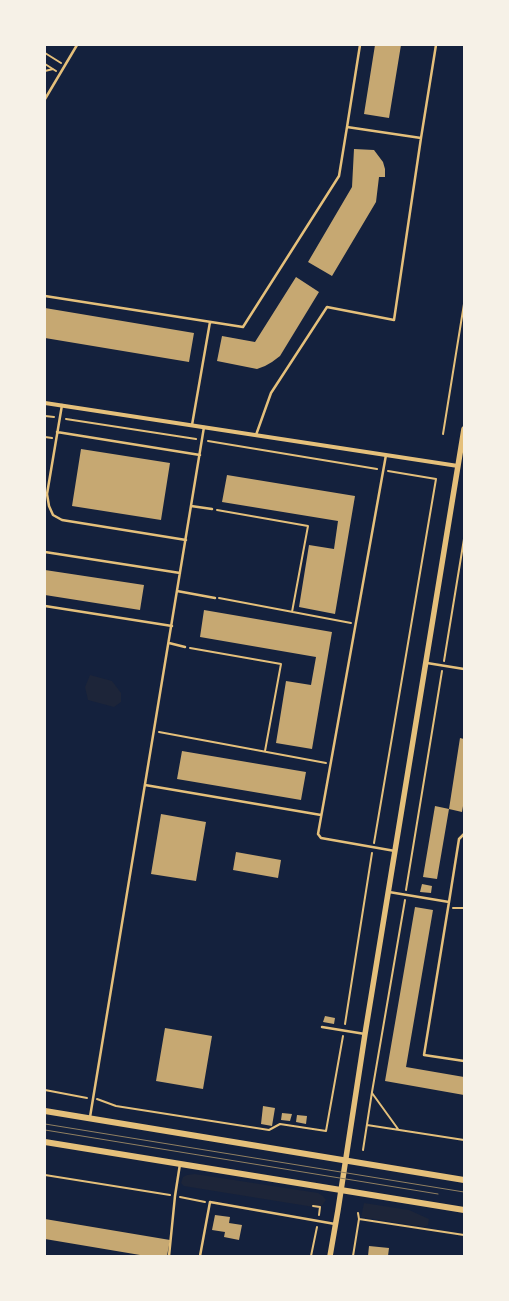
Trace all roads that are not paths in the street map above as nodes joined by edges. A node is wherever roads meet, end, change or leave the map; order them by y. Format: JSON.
{"nodes":[{"id":1,"x":77,"y":45,"type":"edge"},
{"id":2,"x":360,"y":45,"type":"edge"},
{"id":3,"x":436,"y":45,"type":"edge"},
{"id":4,"x":45,"y":99,"type":"edge"},
{"id":5,"x":347,"y":127,"type":"junction"},
{"id":6,"x":421,"y":138,"type":"junction"},
{"id":7,"x":45,"y":296,"type":"edge"},
{"id":8,"x":210,"y":322,"type":"junction"},
{"id":9,"x":45,"y":403,"type":"edge"},
{"id":10,"x":62,"y":405,"type":"junction"},
{"id":11,"x":192,"y":425,"type":"junction"},
{"id":12,"x":204,"y":427,"type":"junction"},
{"id":13,"x":464,"y":429,"type":"edge"},
{"id":14,"x":57,"y":432,"type":"junction"},
{"id":15,"x":256,"y":435,"type":"junction"},
{"id":16,"x":463,"y":436,"type":"edge"},
{"id":17,"x":200,"y":455,"type":"junction"},
{"id":18,"x":386,"y":455,"type":"junction"},
{"id":19,"x":458,"y":466,"type":"junction"},
{"id":20,"x":46,"y":494,"type":"edge"},
{"id":21,"x":192,"y":506,"type":"junction"},
{"id":22,"x":212,"y":510,"type":"road end"},
{"id":23,"x":186,"y":540,"type":"junction"},
{"id":24,"x":45,"y":552,"type":"edge"},
{"id":25,"x":180,"y":573,"type":"junction"},
{"id":26,"x":177,"y":591,"type":"junction"},
{"id":27,"x":215,"y":598,"type":"road end"},
{"id":28,"x":45,"y":606,"type":"edge"},
{"id":29,"x":172,"y":626,"type":"junction"},
{"id":30,"x":169,"y":643,"type":"junction"},
{"id":31,"x":185,"y":647,"type":"road end"},
{"id":32,"x":426,"y":663,"type":"junction"},
{"id":33,"x":464,"y":669,"type":"edge"},
{"id":34,"x":145,"y":785,"type":"junction"},
{"id":35,"x":322,"y":815,"type":"junction"},
{"id":36,"x":464,"y":834,"type":"edge"},
{"id":37,"x":396,"y":851,"type":"junction"},
{"id":38,"x":389,"y":892,"type":"junction"},
{"id":39,"x":449,"y":902,"type":"junction"},
{"id":40,"x":322,"y":1027,"type":"dead end"},
{"id":41,"x":366,"y":1034,"type":"junction"},
{"id":42,"x":464,"y":1061,"type":"edge"},
{"id":43,"x":45,"y":1110,"type":"edge"},
{"id":44,"x":90,"y":1118,"type":"junction"},
{"id":45,"x":45,"y":1142,"type":"edge"},
{"id":46,"x":346,"y":1161,"type":"junction"},
{"id":47,"x":180,"y":1164,"type":"junction"},
{"id":48,"x":464,"y":1180,"type":"edge"},
{"id":49,"x":342,"y":1190,"type":"junction"},
{"id":50,"x":464,"y":1210,"type":"edge"},
{"id":51,"x":336,"y":1224,"type":"junction"},
{"id":52,"x":169,"y":1256,"type":"edge"},
{"id":53,"x":200,"y":1256,"type":"edge"},
{"id":54,"x":330,"y":1256,"type":"edge"}],
"edges":[{"from":1,"to":4,"type":"lane"},
{"from":2,"to":5,"type":"lane"},
{"from":3,"to":6,"type":"lane"},
{"from":5,"to":6,"type":"lane"},
{"from":5,"to":8,"type":"lane"},
{"from":6,"to":15,"type":"lane"},
{"from":7,"to":8,"type":"lane"},
{"from":8,"to":11,"type":"lane"},
{"from":9,"to":10,"type":"street"},
{"from":10,"to":11,"type":"street"},
{"from":10,"to":14,"type":"lane"},
{"from":11,"to":12,"type":"street"},
{"from":12,"to":15,"type":"street"},
{"from":12,"to":17,"type":"lane"},
{"from":13,"to":16,"type":"street"},
{"from":14,"to":17,"type":"lane"},
{"from":14,"to":20,"type":"lane"},
{"from":15,"to":18,"type":"street"},
{"from":16,"to":19,"type":"street"},
{"from":17,"to":21,"type":"lane"},
{"from":18,"to":19,"type":"street"},
{"from":18,"to":35,"type":"lane"},
{"from":19,"to":32,"type":"street"},
{"from":20,"to":23,"type":"lane"},
{"from":21,"to":22,"type":"lane"},
{"from":21,"to":23,"type":"lane"},
{"from":23,"to":25,"type":"lane"},
{"from":24,"to":25,"type":"lane"},
{"from":25,"to":26,"type":"lane"},
{"from":26,"to":27,"type":"lane"},
{"from":26,"to":29,"type":"lane"},
{"from":28,"to":29,"type":"lane"},
{"from":29,"to":30,"type":"lane"},
{"from":30,"to":31,"type":"lane"},
{"from":30,"to":34,"type":"lane"},
{"from":32,"to":33,"type":"lane"},
{"from":32,"to":37,"type":"street"},
{"from":34,"to":35,"type":"lane"},
{"from":34,"to":44,"type":"lane"},
{"from":35,"to":37,"type":"lane"},
{"from":36,"to":39,"type":"lane"},
{"from":37,"to":38,"type":"street"},
{"from":38,"to":39,"type":"lane"},
{"from":38,"to":41,"type":"street"},
{"from":39,"to":42,"type":"lane"},
{"from":40,"to":41,"type":"lane"},
{"from":41,"to":46,"type":"street"},
{"from":43,"to":44,"type":"main road"},
{"from":44,"to":46,"type":"main road"},
{"from":45,"to":47,"type":"main road"},
{"from":46,"to":48,"type":"main road"},
{"from":46,"to":49,"type":"street"},
{"from":47,"to":49,"type":"main road"},
{"from":47,"to":52,"type":"lane"},
{"from":49,"to":50,"type":"main road"},
{"from":49,"to":51,"type":"street"},
{"from":51,"to":53,"type":"lane"},
{"from":51,"to":54,"type":"street"}]}
